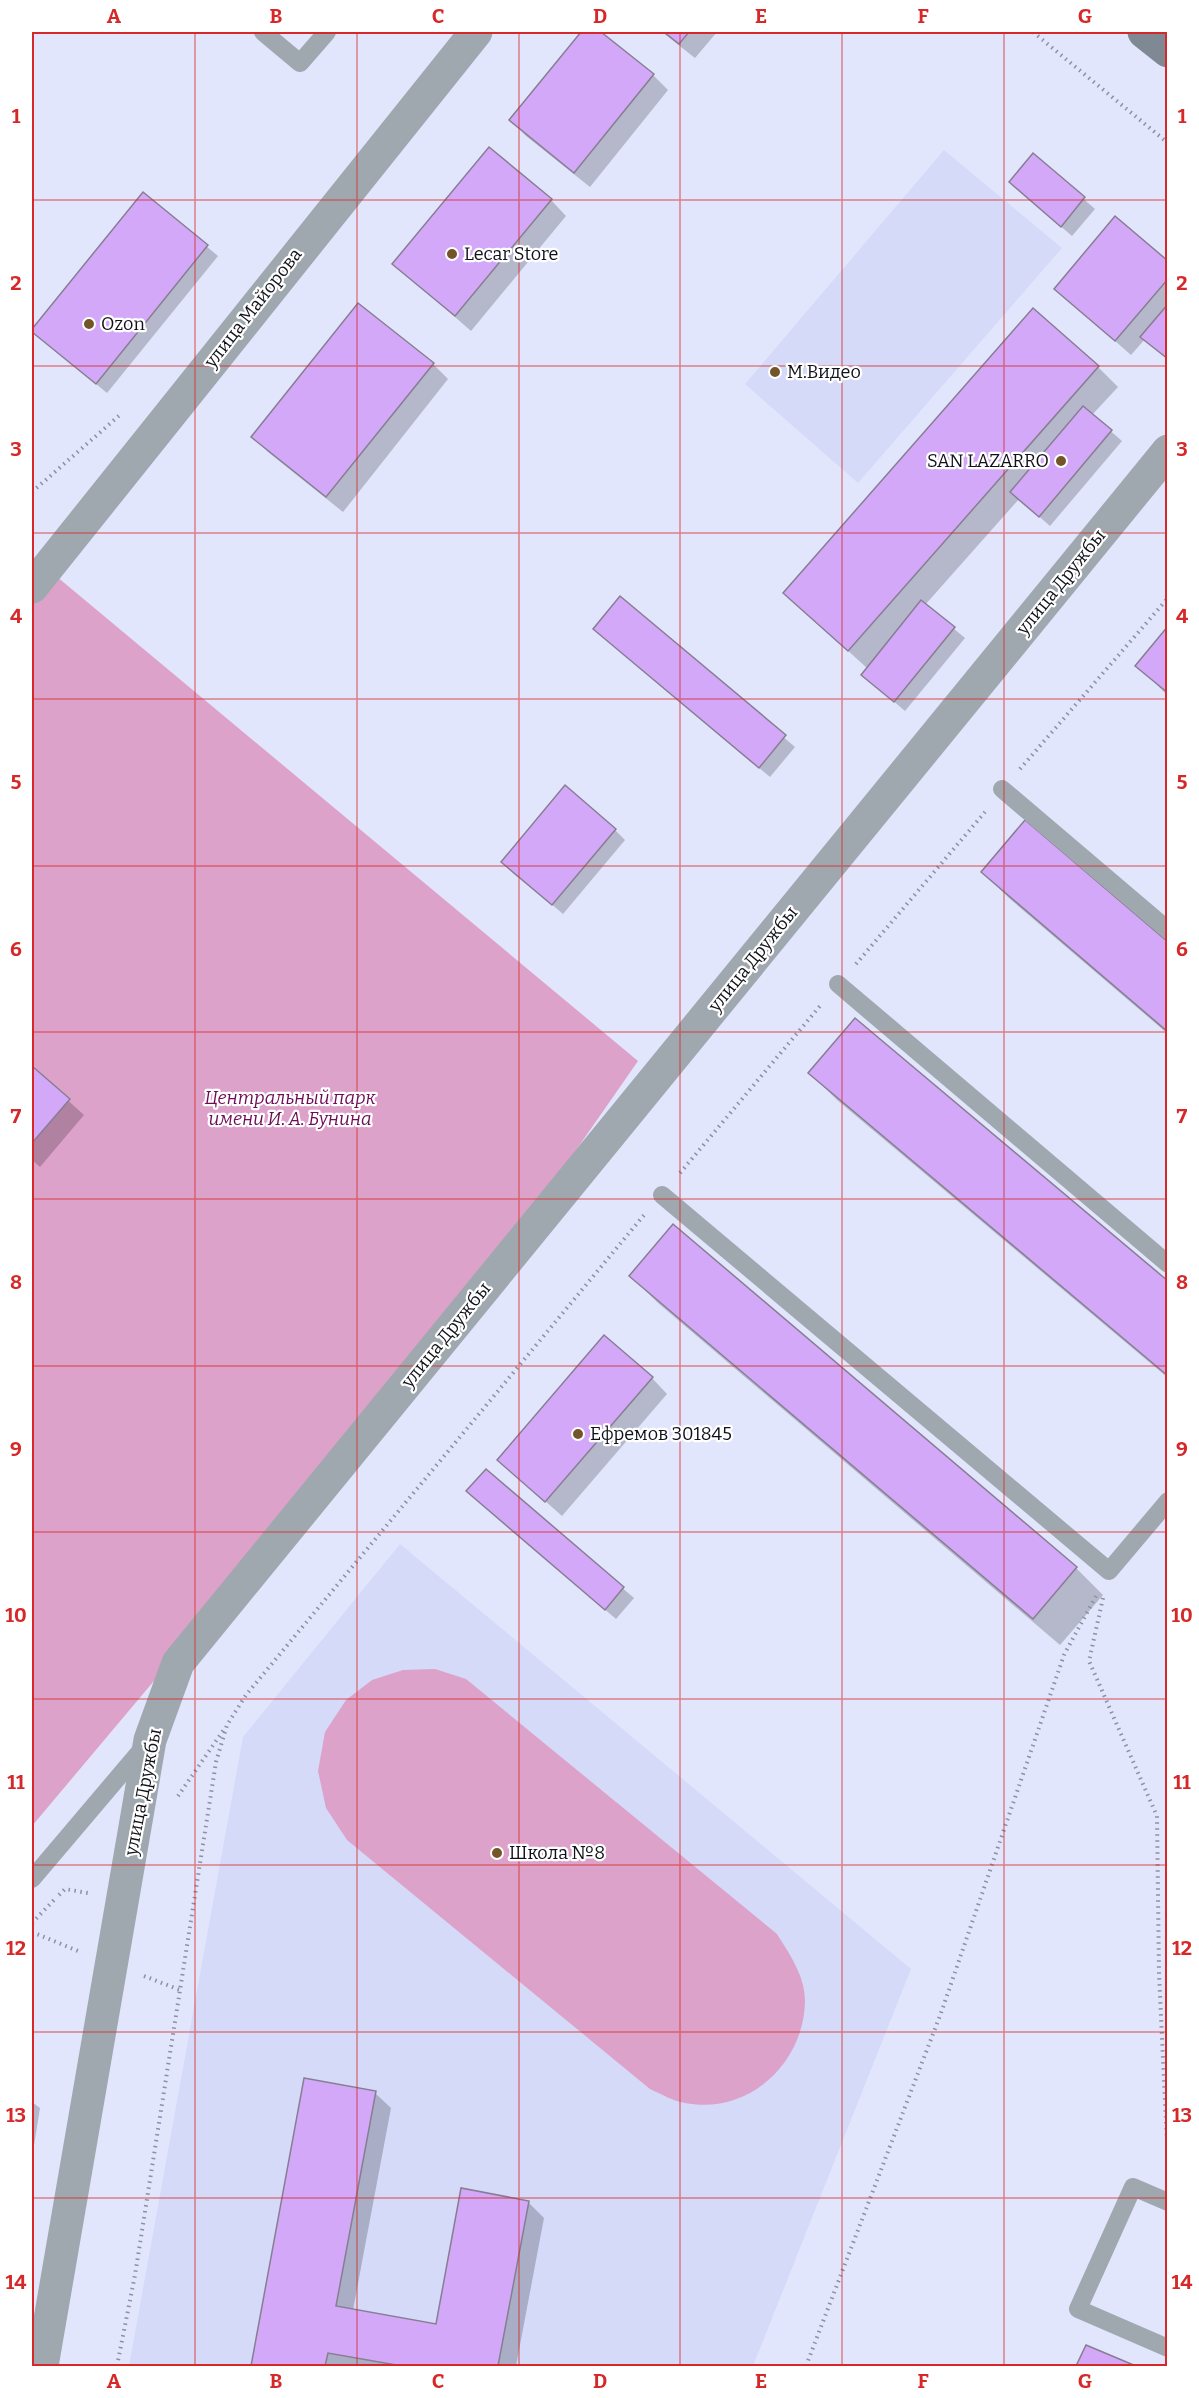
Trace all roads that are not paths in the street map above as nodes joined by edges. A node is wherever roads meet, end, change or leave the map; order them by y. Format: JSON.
{"nodes":[{"id":1,"x":263,"y":32,"type":"edge"},
{"id":2,"x":327,"y":32,"type":"edge"},
{"id":3,"x":476,"y":32,"type":"edge"},
{"id":4,"x":1144,"y":32,"type":"edge"},
{"id":5,"x":1167,"y":51,"type":"edge"},
{"id":6,"x":1167,"y":451,"type":"edge"},
{"id":7,"x":32,"y":587,"type":"edge"},
{"id":8,"x":1002,"y":789,"type":"road end"},
{"id":9,"x":1167,"y":930,"type":"edge"},
{"id":10,"x":838,"y":984,"type":"road end"},
{"id":11,"x":662,"y":1195,"type":"road end"},
{"id":12,"x":1167,"y":1264,"type":"edge"},
{"id":13,"x":1167,"y":1501,"type":"edge"},
{"id":14,"x":150,"y":1740,"type":"junction"},
{"id":15,"x":32,"y":1879,"type":"edge"},
{"id":16,"x":1167,"y":2202,"type":"edge"},
{"id":17,"x":1167,"y":2348,"type":"edge"},
{"id":18,"x":42,"y":2367,"type":"edge"}],
"edges":[{"from":1,"to":2,"type":"lane"},
{"from":3,"to":7,"type":"street","name":"улица Майорова"},
{"from":4,"to":5,"type":"street"},
{"from":6,"to":14,"type":"street","name":"улица Дружбы"},
{"from":8,"to":9,"type":"lane"},
{"from":10,"to":12,"type":"lane"},
{"from":11,"to":13,"type":"lane"},
{"from":14,"to":15,"type":"lane"},
{"from":14,"to":18,"type":"street","name":"улица Дружбы"},
{"from":16,"to":17,"type":"lane"}]}
